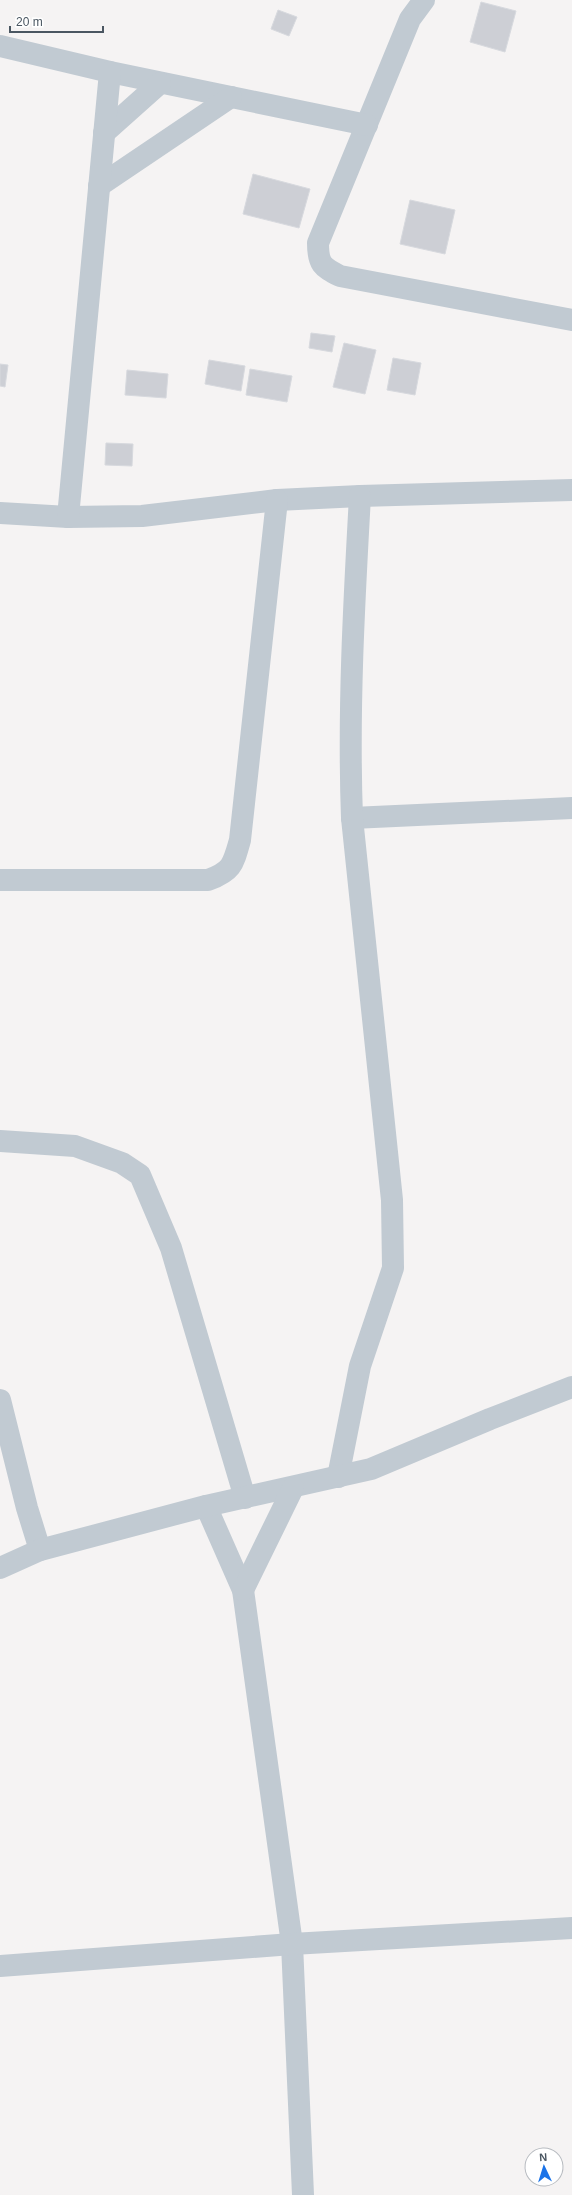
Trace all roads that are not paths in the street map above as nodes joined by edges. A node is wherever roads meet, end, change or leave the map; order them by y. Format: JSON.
{"nodes":[{"id":1,"x":424,"y":0,"type":"edge"},
{"id":2,"x":0,"y":46,"type":"edge"},
{"id":3,"x":110,"y":72,"type":"junction"},
{"id":4,"x":160,"y":83,"type":"junction"},
{"id":5,"x":231,"y":97,"type":"junction"},
{"id":6,"x":366,"y":125,"type":"junction"},
{"id":7,"x":104,"y":133,"type":"junction"},
{"id":8,"x":99,"y":186,"type":"junction"},
{"id":9,"x":572,"y":320,"type":"edge"},
{"id":10,"x":572,"y":490,"type":"edge"},
{"id":11,"x":360,"y":496,"type":"junction"},
{"id":12,"x":278,"y":500,"type":"junction"},
{"id":13,"x":0,"y":513,"type":"edge"},
{"id":14,"x":68,"y":517,"type":"junction"},
{"id":15,"x":572,"y":808,"type":"edge"},
{"id":16,"x":352,"y":818,"type":"junction"},
{"id":17,"x":0,"y":880,"type":"edge"},
{"id":18,"x":0,"y":1140,"type":"edge"},
{"id":19,"x":572,"y":1387,"type":"edge"},
{"id":20,"x":0,"y":1400,"type":"edge"},
{"id":21,"x":338,"y":1478,"type":"junction"},
{"id":22,"x":294,"y":1488,"type":"junction"},
{"id":23,"x":245,"y":1498,"type":"junction"},
{"id":24,"x":206,"y":1506,"type":"junction"},
{"id":25,"x":40,"y":1550,"type":"junction"},
{"id":26,"x":0,"y":1568,"type":"edge"},
{"id":27,"x":243,"y":1590,"type":"junction"},
{"id":28,"x":572,"y":1928,"type":"edge"},
{"id":29,"x":292,"y":1944,"type":"junction"},
{"id":30,"x":0,"y":1966,"type":"edge"},
{"id":31,"x":303,"y":2195,"type":"edge"}],
"edges":[{"from":1,"to":6,"type":"street"},
{"from":2,"to":3,"type":"street"},
{"from":3,"to":4,"type":"street"},
{"from":3,"to":7,"type":"street"},
{"from":4,"to":5,"type":"street"},
{"from":4,"to":7,"type":"street"},
{"from":5,"to":6,"type":"street"},
{"from":5,"to":8,"type":"street"},
{"from":6,"to":9,"type":"street"},
{"from":7,"to":8,"type":"street"},
{"from":8,"to":14,"type":"street"},
{"from":10,"to":11,"type":"street"},
{"from":11,"to":12,"type":"street"},
{"from":11,"to":16,"type":"street"},
{"from":12,"to":14,"type":"street"},
{"from":12,"to":17,"type":"street"},
{"from":13,"to":14,"type":"street"},
{"from":15,"to":16,"type":"street"},
{"from":16,"to":21,"type":"street"},
{"from":18,"to":23,"type":"street"},
{"from":19,"to":21,"type":"street"},
{"from":20,"to":25,"type":"street"},
{"from":21,"to":22,"type":"street"},
{"from":22,"to":23,"type":"street"},
{"from":22,"to":27,"type":"street"},
{"from":23,"to":24,"type":"street"},
{"from":24,"to":25,"type":"street"},
{"from":24,"to":27,"type":"street"},
{"from":25,"to":26,"type":"street"},
{"from":27,"to":29,"type":"street"},
{"from":28,"to":29,"type":"street"},
{"from":29,"to":30,"type":"street"},
{"from":29,"to":31,"type":"street"}]}
